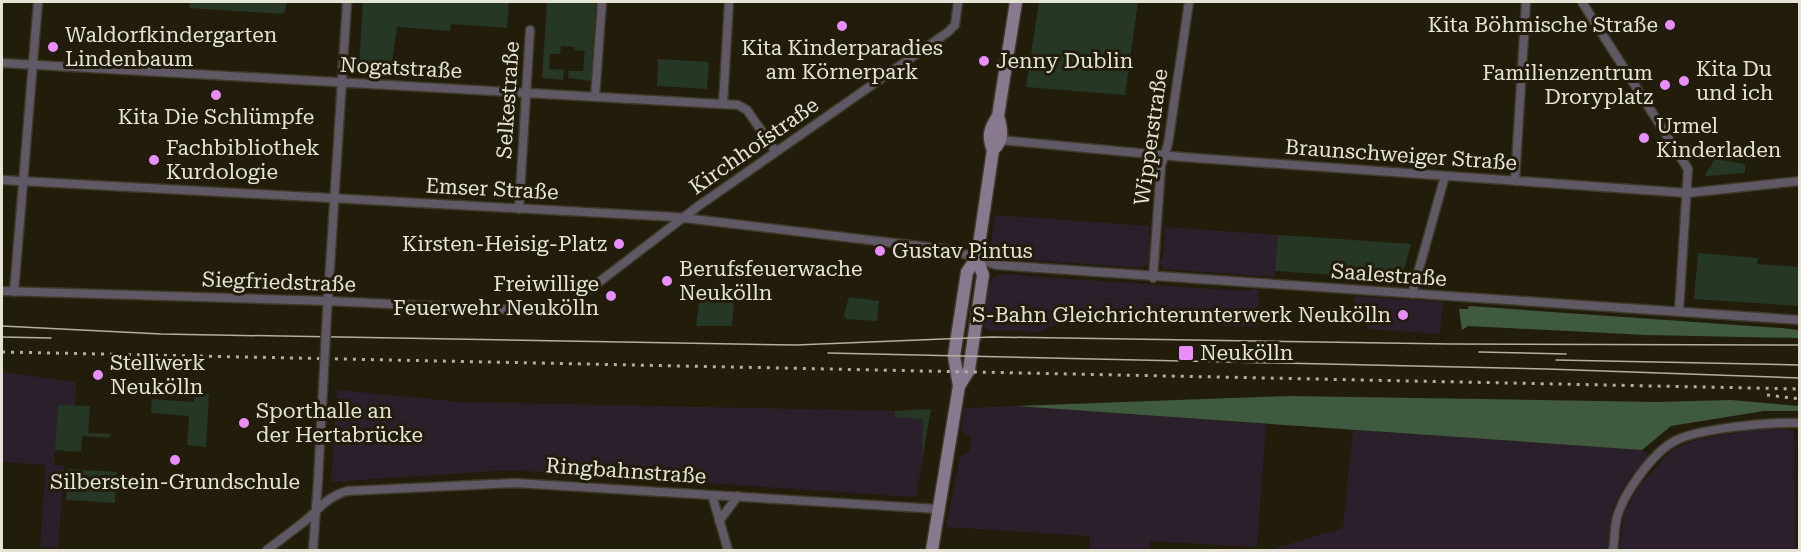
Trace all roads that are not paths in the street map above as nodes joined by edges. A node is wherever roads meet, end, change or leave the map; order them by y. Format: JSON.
{"nodes":[{"id":1,"x":38,"y":2,"type":"edge"},
{"id":2,"x":347,"y":2,"type":"edge"},
{"id":3,"x":602,"y":2,"type":"edge"},
{"id":4,"x":729,"y":2,"type":"edge"},
{"id":5,"x":958,"y":2,"type":"edge"},
{"id":6,"x":1016,"y":2,"type":"edge"},
{"id":7,"x":1189,"y":2,"type":"edge"},
{"id":8,"x":1526,"y":2,"type":"edge"},
{"id":9,"x":1582,"y":2,"type":"edge"},
{"id":10,"x":530,"y":30,"type":"dead end"},
{"id":11,"x":2,"y":63,"type":"edge"},
{"id":12,"x":33,"y":65,"type":"junction"},
{"id":13,"x":342,"y":83,"type":"junction"},
{"id":14,"x":526,"y":93,"type":"junction"},
{"id":15,"x":595,"y":97,"type":"junction"},
{"id":16,"x":723,"y":104,"type":"junction"},
{"id":17,"x":997,"y":145,"type":"junction"},
{"id":18,"x":776,"y":152,"type":"junction"},
{"id":19,"x":1164,"y":155,"type":"junction"},
{"id":20,"x":1445,"y":176,"type":"junction"},
{"id":21,"x":2,"y":180,"type":"edge"},
{"id":22,"x":23,"y":181,"type":"junction"},
{"id":23,"x":1515,"y":181,"type":"junction"},
{"id":24,"x":1800,"y":181,"type":"edge"},
{"id":25,"x":1687,"y":193,"type":"junction"},
{"id":26,"x":334,"y":198,"type":"junction"},
{"id":27,"x":519,"y":208,"type":"junction"},
{"id":28,"x":682,"y":218,"type":"junction"},
{"id":29,"x":977,"y":258,"type":"junction"},
{"id":30,"x":1154,"y":278,"type":"junction"},
{"id":31,"x":2,"y":291,"type":"edge"},
{"id":32,"x":14,"y":292,"type":"junction"},
{"id":33,"x":1412,"y":294,"type":"junction"},
{"id":34,"x":328,"y":301,"type":"junction"},
{"id":35,"x":1679,"y":311,"type":"junction"},
{"id":36,"x":556,"y":312,"type":"joint"},
{"id":37,"x":1800,"y":320,"type":"edge"},
{"id":38,"x":1800,"y":423,"type":"edge"},
{"id":39,"x":712,"y":495,"type":"junction"},
{"id":40,"x":738,"y":496,"type":"junction"},
{"id":41,"x":317,"y":508,"type":"junction"},
{"id":42,"x":938,"y":509,"type":"junction"},
{"id":43,"x":719,"y":521,"type":"junction"},
{"id":44,"x":267,"y":550,"type":"edge"},
{"id":45,"x":313,"y":550,"type":"edge"},
{"id":46,"x":728,"y":550,"type":"edge"},
{"id":47,"x":932,"y":550,"type":"edge"},
{"id":48,"x":1613,"y":550,"type":"edge"}],
"edges":[{"from":1,"to":12,"type":"street"},
{"from":2,"to":13,"type":"street"},
{"from":3,"to":15,"type":"street"},
{"from":4,"to":16,"type":"street"},
{"from":5,"to":18,"type":"street","name":"Kirchhofstraße"},
{"from":6,"to":17,"type":"main road"},
{"from":7,"to":19,"type":"street","name":"Wipperstraße"},
{"from":8,"to":23,"type":"street"},
{"from":9,"to":25,"type":"street"},
{"from":10,"to":14,"type":"street","name":"Selkestraße"},
{"from":11,"to":12,"type":"street","name":"Nogatstraße"},
{"from":12,"to":13,"type":"street","name":"Nogatstraße"},
{"from":12,"to":22,"type":"street"},
{"from":13,"to":14,"type":"street","name":"Nogatstraße"},
{"from":13,"to":26,"type":"street"},
{"from":14,"to":15,"type":"street","name":"Nogatstraße"},
{"from":14,"to":27,"type":"street","name":"Selkestraße"},
{"from":15,"to":16,"type":"street","name":"Nogatstraße"},
{"from":16,"to":18,"type":"street","name":"Nogatstraße"},
{"from":17,"to":19,"type":"street","name":"Braunschweiger Straße"},
{"from":17,"to":29,"type":"main road"},
{"from":18,"to":28,"type":"street","name":"Kirchhofstraße"},
{"from":19,"to":20,"type":"street","name":"Braunschweiger Straße"},
{"from":19,"to":30,"type":"street","name":"Wipperstraße"},
{"from":20,"to":23,"type":"street","name":"Braunschweiger Straße"},
{"from":20,"to":33,"type":"street"},
{"from":21,"to":22,"type":"street","name":"Emser Straße"},
{"from":22,"to":26,"type":"street","name":"Emser Straße"},
{"from":22,"to":32,"type":"street"},
{"from":23,"to":25,"type":"street","name":"Braunschweiger Straße"},
{"from":24,"to":25,"type":"street","name":"Braunschweiger Straße"},
{"from":25,"to":35,"type":"street"},
{"from":26,"to":27,"type":"street","name":"Emser Straße"},
{"from":26,"to":34,"type":"street"},
{"from":27,"to":28,"type":"street","name":"Emser Straße"},
{"from":28,"to":29,"type":"street","name":"Emser Straße"},
{"from":28,"to":36,"type":"street","name":"Kirchhofstraße"},
{"from":29,"to":30,"type":"street","name":"Saalestraße"},
{"from":29,"to":42,"type":"main road"},
{"from":30,"to":33,"type":"street","name":"Saalestraße"},
{"from":31,"to":32,"type":"street","name":"Siegfriedstraße"},
{"from":32,"to":34,"type":"street","name":"Siegfriedstraße"},
{"from":33,"to":35,"type":"street","name":"Saalestraße"},
{"from":34,"to":36,"type":"street","name":"Siegfriedstraße"},
{"from":34,"to":41,"type":"street","bridge":true},
{"from":35,"to":37,"type":"street","name":"Saalestraße"},
{"from":38,"to":48,"type":"street"},
{"from":39,"to":40,"type":"street","name":"Ringbahnstraße"},
{"from":39,"to":41,"type":"street","name":"Ringbahnstraße"},
{"from":39,"to":43,"type":"street"},
{"from":40,"to":42,"type":"street","name":"Ringbahnstraße"},
{"from":40,"to":43,"type":"street"},
{"from":41,"to":44,"type":"street","name":"Ringbahnstraße"},
{"from":41,"to":45,"type":"street"},
{"from":42,"to":47,"type":"main road"},
{"from":43,"to":46,"type":"street"}]}
